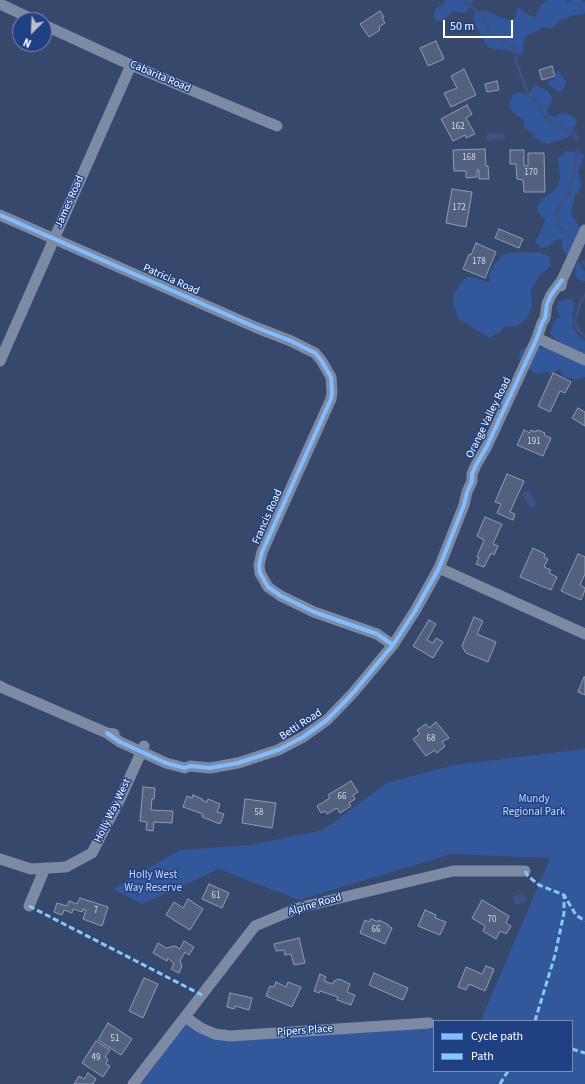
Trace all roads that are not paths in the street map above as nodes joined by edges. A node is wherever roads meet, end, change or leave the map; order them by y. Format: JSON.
{"nodes":[{"id":1,"x":0,"y":4,"type":"edge"},
{"id":2,"x":17,"y":12,"type":"edge"},
{"id":3,"x":52,"y":29,"type":"edge"},
{"id":4,"x":131,"y":65,"type":"junction"},
{"id":5,"x":277,"y":126,"type":"dead end"},
{"id":6,"x":0,"y":215,"type":"edge"},
{"id":7,"x":585,"y":230,"type":"edge"},
{"id":8,"x":54,"y":238,"type":"junction"},
{"id":9,"x":539,"y":334,"type":"junction"},
{"id":10,"x":585,"y":360,"type":"edge"},
{"id":11,"x":0,"y":361,"type":"edge"},
{"id":12,"x":328,"y":371,"type":"joint"},
{"id":13,"x":439,"y":568,"type":"junction"},
{"id":14,"x":585,"y":634,"type":"edge"},
{"id":15,"x":393,"y":645,"type":"junction"},
{"id":16,"x":1,"y":687,"type":"edge"},
{"id":17,"x":143,"y":749,"type":"junction"},
{"id":18,"x":0,"y":859,"type":"edge"},
{"id":19,"x":46,"y":868,"type":"junction"},
{"id":20,"x":525,"y":871,"type":"dead end"},
{"id":21,"x":29,"y":906,"type":"dead end"},
{"id":22,"x":185,"y":1017,"type":"junction"},
{"id":23,"x":430,"y":1023,"type":"dead end"},
{"id":24,"x":133,"y":1084,"type":"edge"}],
"edges":[{"from":1,"to":2,"type":"street"},
{"from":3,"to":4,"type":"street","name":"Cabarita Road"},
{"from":4,"to":5,"type":"street","name":"Cabarita Road"},
{"from":4,"to":8,"type":"street","name":"James Road"},
{"from":6,"to":8,"type":"street","name":"Patricia Road"},
{"from":7,"to":9,"type":"street","name":"Orange Valley Road"},
{"from":8,"to":11,"type":"street","name":"James Road"},
{"from":8,"to":12,"type":"street","name":"Patricia Road"},
{"from":9,"to":10,"type":"street"},
{"from":9,"to":13,"type":"street","name":"Orange Valley Road"},
{"from":12,"to":15,"type":"street","name":"Francis Road"},
{"from":13,"to":14,"type":"street"},
{"from":13,"to":15,"type":"street","name":"Betti Road"},
{"from":15,"to":17,"type":"street","name":"Betti Road"},
{"from":16,"to":17,"type":"street","name":"Betti Road"},
{"from":17,"to":19,"type":"street","name":"Holly Way West"},
{"from":18,"to":19,"type":"street","name":"Holly Way West"},
{"from":19,"to":21,"type":"street"},
{"from":20,"to":22,"type":"street","name":"Alpine Road"},
{"from":22,"to":23,"type":"street","name":"Pipers Place"},
{"from":22,"to":24,"type":"street","name":"Alpine Road"}]}
